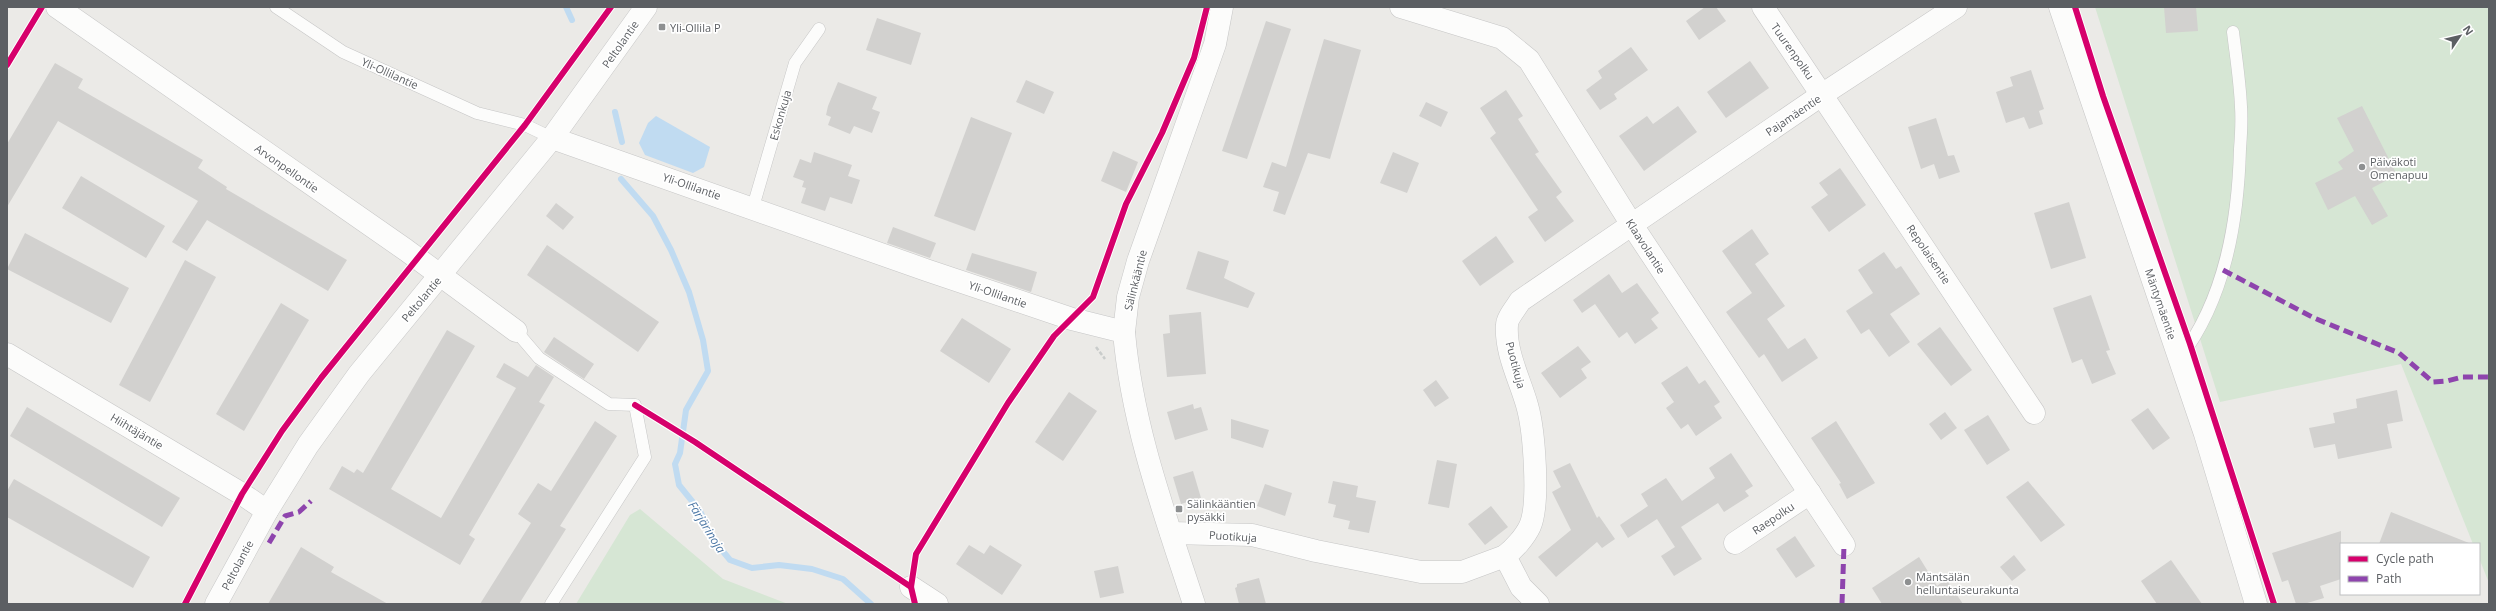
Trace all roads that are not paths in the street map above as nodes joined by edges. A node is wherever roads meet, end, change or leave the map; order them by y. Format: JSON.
{"nodes":[{"id":1,"x":56,"y":7,"type":"edge"},
{"id":2,"x":276,"y":7,"type":"edge"},
{"id":3,"x":646,"y":7,"type":"edge"},
{"id":4,"x":1222,"y":7,"type":"edge"},
{"id":5,"x":1401,"y":7,"type":"edge"},
{"id":6,"x":1763,"y":7,"type":"edge"},
{"id":7,"x":1956,"y":7,"type":"edge"},
{"id":8,"x":2060,"y":7,"type":"edge"},
{"id":9,"x":819,"y":29,"type":"dead end"},
{"id":10,"x":2233,"y":32,"type":"dead end"},
{"id":11,"x":1823,"y":94,"type":"junction"},
{"id":12,"x":552,"y":138,"type":"junction"},
{"id":13,"x":753,"y":207,"type":"junction"},
{"id":14,"x":1632,"y":225,"type":"junction"},
{"id":15,"x":440,"y":276,"type":"junction"},
{"id":16,"x":516,"y":331,"type":"joint"},
{"id":17,"x":1124,"y":332,"type":"junction"},
{"id":18,"x":7,"y":354,"type":"edge"},
{"id":19,"x":2180,"y":358,"type":"junction"},
{"id":20,"x":2034,"y":413,"type":"dead end"},
{"id":21,"x":1810,"y":492,"type":"junction"},
{"id":22,"x":267,"y":511,"type":"junction"},
{"id":23,"x":1171,"y":533,"type":"junction"},
{"id":24,"x":1735,"y":543,"type":"dead end"},
{"id":25,"x":1844,"y":545,"type":"dead end"},
{"id":26,"x":1505,"y":556,"type":"junction"},
{"id":27,"x":911,"y":587,"type":"dead end"},
{"id":28,"x":216,"y":604,"type":"edge"},
{"id":29,"x":551,"y":604,"type":"edge"},
{"id":30,"x":937,"y":604,"type":"edge"},
{"id":31,"x":1194,"y":604,"type":"edge"},
{"id":32,"x":1538,"y":604,"type":"edge"},
{"id":33,"x":2256,"y":604,"type":"edge"}],
"edges":[{"from":1,"to":15,"type":"street","name":"Arvonpellontie"},
{"from":2,"to":12,"type":"lane","name":"Yli-Ollilantie"},
{"from":3,"to":12,"type":"street","name":"Peltolantie"},
{"from":4,"to":17,"type":"street","name":"Sälinkääntie"},
{"from":5,"to":14,"type":"street","name":"Klaavolantie"},
{"from":6,"to":11,"type":"street","name":"Tuurenpolku"},
{"from":7,"to":11,"type":"street","name":"Pajamäentie"},
{"from":8,"to":19,"type":"street","name":"Mäntymäentie"},
{"from":9,"to":13,"type":"lane","name":"Eskonkuja"},
{"from":10,"to":19,"type":"lane"},
{"from":11,"to":14,"type":"street","name":"Pajamäentie"},
{"from":11,"to":20,"type":"street","name":"Repolaisentie"},
{"from":12,"to":13,"type":"street","name":"Yli-Ollilantie"},
{"from":12,"to":15,"type":"street","name":"Peltolantie"},
{"from":13,"to":17,"type":"street","name":"Yli-Ollilantie"},
{"from":14,"to":21,"type":"street","name":"Klaavolantie"},
{"from":14,"to":26,"type":"street","name":"Puotikuja"},
{"from":15,"to":16,"type":"street","name":"Arvonpellontie"},
{"from":15,"to":22,"type":"street","name":"Peltolantie"},
{"from":16,"to":29,"type":"lane"},
{"from":17,"to":23,"type":"street","name":"Sälinkääntie"},
{"from":18,"to":22,"type":"street","name":"Hiihtäjäntie"},
{"from":19,"to":33,"type":"street","name":"Mäntymäentie"},
{"from":21,"to":24,"type":"street","name":"Raepolku"},
{"from":21,"to":25,"type":"street","name":"Klaavolantie"},
{"from":22,"to":28,"type":"street","name":"Peltolantie"},
{"from":23,"to":26,"type":"street","name":"Puotikuja"},
{"from":23,"to":31,"type":"street","name":"Sälinkääntie"},
{"from":26,"to":32,"type":"street"},
{"from":27,"to":30,"type":"street"}]}
